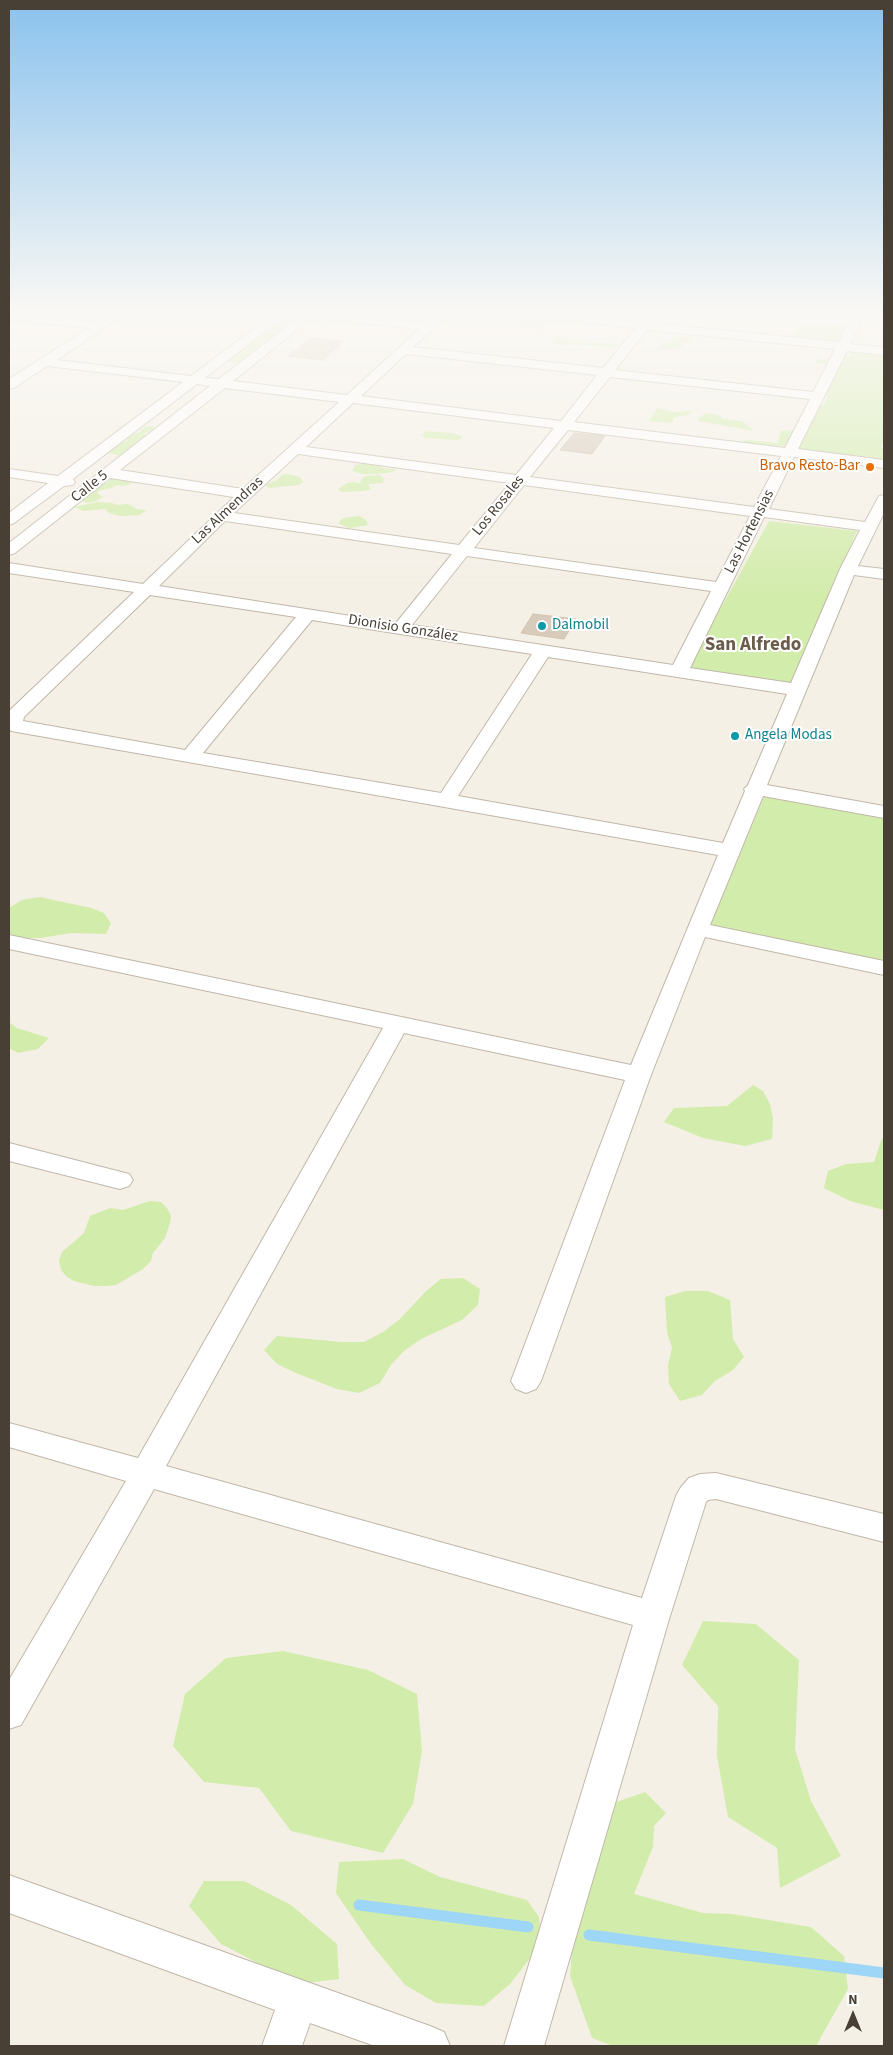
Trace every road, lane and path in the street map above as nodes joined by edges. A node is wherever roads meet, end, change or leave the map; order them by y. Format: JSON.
{"nodes":[{"id":1,"x":157,"y":408,"type":"edge"},
{"id":2,"x":192,"y":408,"type":"edge"},
{"id":3,"x":341,"y":408,"type":"edge"},
{"id":4,"x":423,"y":408,"type":"edge"},
{"id":5,"x":578,"y":408,"type":"edge"},
{"id":6,"x":812,"y":408,"type":"edge"},
{"id":7,"x":564,"y":425,"type":"junction"},
{"id":8,"x":296,"y":450,"type":"junction"},
{"id":9,"x":790,"y":453,"type":"junction"},
{"id":10,"x":884,"y":464,"type":"edge"},
{"id":11,"x":9,"y":473,"type":"edge"},
{"id":12,"x":108,"y":473,"type":"junction"},
{"id":13,"x":520,"y":480,"type":"junction"},
{"id":14,"x":61,"y":481,"type":"junction"},
{"id":15,"x":92,"y":485,"type":"junction"},
{"id":16,"x":246,"y":494,"type":"junction"},
{"id":17,"x":884,"y":499,"type":"edge"},
{"id":18,"x":760,"y":512,"type":"junction"},
{"id":19,"x":222,"y":516,"type":"junction"},
{"id":20,"x":9,"y":520,"type":"edge"},
{"id":21,"x":869,"y":527,"type":"junction"},
{"id":22,"x":9,"y":550,"type":"edge"},
{"id":23,"x":463,"y":550,"type":"junction"},
{"id":24,"x":9,"y":568,"type":"edge"},
{"id":25,"x":848,"y":569,"type":"junction"},
{"id":26,"x":884,"y":574,"type":"edge"},
{"id":27,"x":722,"y":588,"type":"junction"},
{"id":28,"x":147,"y":590,"type":"junction"},
{"id":29,"x":308,"y":614,"type":"junction"},
{"id":30,"x":400,"y":629,"type":"junction"},
{"id":31,"x":544,"y":651,"type":"junction"},
{"id":32,"x":680,"y":672,"type":"junction"},
{"id":33,"x":798,"y":690,"type":"junction"},
{"id":34,"x":190,"y":756,"type":"junction"},
{"id":35,"x":754,"y":789,"type":"junction"},
{"id":36,"x":446,"y":800,"type":"junction"},
{"id":37,"x":884,"y":812,"type":"edge"},
{"id":38,"x":730,"y":852,"type":"junction"},
{"id":39,"x":697,"y":929,"type":"junction"},
{"id":40,"x":9,"y":942,"type":"edge"},
{"id":41,"x":884,"y":968,"type":"edge"},
{"id":42,"x":397,"y":1024,"type":"junction"},
{"id":43,"x":639,"y":1075,"type":"junction"},
{"id":44,"x":9,"y":1152,"type":"edge"},
{"id":45,"x":120,"y":1180,"type":"dead end"},
{"id":46,"x":526,"y":1381,"type":"dead end"},
{"id":47,"x":9,"y":1435,"type":"edge"},
{"id":48,"x":147,"y":1472,"type":"junction"},
{"id":49,"x":884,"y":1526,"type":"edge"},
{"id":50,"x":653,"y":1616,"type":"junction"},
{"id":51,"x":9,"y":1713,"type":"edge"},
{"id":52,"x":9,"y":1894,"type":"edge"},
{"id":53,"x":299,"y":1998,"type":"junction"},
{"id":54,"x":282,"y":2046,"type":"edge"},
{"id":55,"x":430,"y":2046,"type":"edge"},
{"id":56,"x":524,"y":2046,"type":"edge"}],
"edges":[{"from":1,"to":14,"type":"street","name":"Calle 5"},
{"from":2,"to":12,"type":"street","name":"Calle 5"},
{"from":3,"to":8,"type":"street","name":"Las Almendras"},
{"from":4,"to":7,"type":"street"},
{"from":5,"to":7,"type":"street","name":"Los Rosales"},
{"from":6,"to":9,"type":"street","name":"Las Hortensias"},
{"from":7,"to":9,"type":"street"},
{"from":7,"to":13,"type":"street","name":"Los Rosales"},
{"from":8,"to":13,"type":"street"},
{"from":8,"to":16,"type":"street","name":"Las Almendras"},
{"from":9,"to":10,"type":"street"},
{"from":9,"to":18,"type":"street","name":"Las Hortensias"},
{"from":11,"to":14,"type":"street"},
{"from":12,"to":15,"type":"street","name":"Calle 5"},
{"from":12,"to":16,"type":"street"},
{"from":13,"to":18,"type":"street"},
{"from":13,"to":23,"type":"street","name":"Los Rosales"},
{"from":14,"to":15,"type":"street"},
{"from":14,"to":20,"type":"street","name":"Calle 5"},
{"from":15,"to":22,"type":"street","name":"Calle 5"},
{"from":16,"to":19,"type":"street","name":"Las Almendras"},
{"from":17,"to":21,"type":"street"},
{"from":18,"to":21,"type":"street"},
{"from":18,"to":27,"type":"street","name":"Las Hortensias"},
{"from":19,"to":23,"type":"street"},
{"from":19,"to":28,"type":"street","name":"Las Almendras"},
{"from":21,"to":25,"type":"street"},
{"from":23,"to":27,"type":"street"},
{"from":23,"to":30,"type":"street","name":"Los Rosales"},
{"from":24,"to":28,"type":"street","name":"Dionisio González"},
{"from":25,"to":26,"type":"street"},
{"from":25,"to":33,"type":"street"},
{"from":27,"to":32,"type":"street","name":"Las Hortensias"},
{"from":28,"to":29,"type":"street","name":"Dionisio González"},
{"from":28,"to":34,"type":"street","name":"Las Almendras"},
{"from":29,"to":30,"type":"street","name":"Dionisio González"},
{"from":29,"to":34,"type":"street"},
{"from":30,"to":31,"type":"street","name":"Dionisio González"},
{"from":31,"to":32,"type":"street","name":"Dionisio González"},
{"from":31,"to":36,"type":"street"},
{"from":32,"to":33,"type":"street","name":"Dionisio González"},
{"from":33,"to":35,"type":"street"},
{"from":34,"to":36,"type":"street"},
{"from":35,"to":37,"type":"street"},
{"from":35,"to":38,"type":"street"},
{"from":36,"to":38,"type":"street"},
{"from":38,"to":39,"type":"street"},
{"from":39,"to":41,"type":"street"},
{"from":39,"to":43,"type":"street"},
{"from":40,"to":42,"type":"street"},
{"from":42,"to":43,"type":"street"},
{"from":42,"to":48,"type":"street"},
{"from":43,"to":46,"type":"street"},
{"from":44,"to":45,"type":"street"},
{"from":47,"to":48,"type":"street"},
{"from":48,"to":50,"type":"street"},
{"from":48,"to":51,"type":"street"},
{"from":49,"to":50,"type":"street"},
{"from":50,"to":56,"type":"street"},
{"from":52,"to":53,"type":"street"},
{"from":53,"to":54,"type":"street"},
{"from":53,"to":55,"type":"street"}]}
